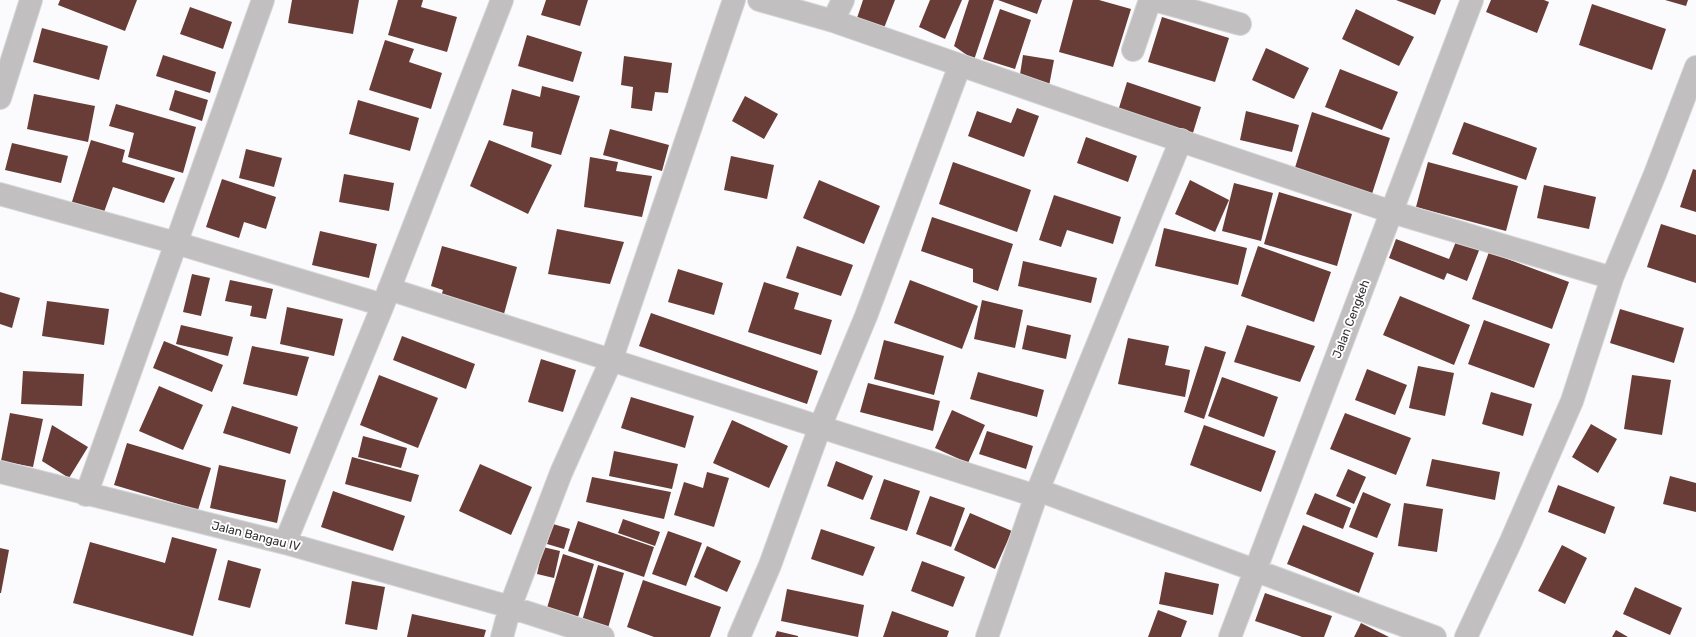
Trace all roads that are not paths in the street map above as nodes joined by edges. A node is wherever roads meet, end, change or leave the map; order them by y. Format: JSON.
{"nodes":[{"id":1,"x":32,"y":0,"type":"edge"},
{"id":2,"x":263,"y":0,"type":"edge"},
{"id":3,"x":502,"y":0,"type":"edge"},
{"id":4,"x":734,"y":0,"type":"edge"},
{"id":5,"x":759,"y":0,"type":"edge"},
{"id":6,"x":843,"y":0,"type":"edge"},
{"id":7,"x":1150,"y":0,"type":"edge"},
{"id":8,"x":1154,"y":0,"type":"edge"},
{"id":9,"x":1472,"y":0,"type":"edge"},
{"id":10,"x":833,"y":21,"type":"junction"},
{"id":11,"x":1240,"y":24,"type":"dead end"},
{"id":12,"x":1133,"y":50,"type":"dead end"},
{"id":13,"x":960,"y":66,"type":"junction"},
{"id":14,"x":1696,"y":67,"type":"edge"},
{"id":15,"x":0,"y":98,"type":"edge"},
{"id":16,"x":1181,"y":140,"type":"junction"},
{"id":17,"x":0,"y":194,"type":"edge"},
{"id":18,"x":1392,"y":212,"type":"junction"},
{"id":19,"x":176,"y":243,"type":"junction"},
{"id":20,"x":1612,"y":278,"type":"junction"},
{"id":21,"x":386,"y":297,"type":"junction"},
{"id":22,"x":611,"y":361,"type":"junction"},
{"id":23,"x":820,"y":427,"type":"junction"},
{"id":24,"x":0,"y":472,"type":"edge"},
{"id":25,"x":1037,"y":493,"type":"junction"},
{"id":26,"x":86,"y":495,"type":"junction"},
{"id":27,"x":285,"y":543,"type":"junction"},
{"id":28,"x":1256,"y":570,"type":"junction"},
{"id":29,"x":510,"y":607,"type":"junction"},
{"id":30,"x":502,"y":637,"type":"edge"},
{"id":31,"x":603,"y":637,"type":"edge"},
{"id":32,"x":739,"y":637,"type":"edge"},
{"id":33,"x":987,"y":637,"type":"edge"},
{"id":34,"x":1230,"y":637,"type":"edge"},
{"id":35,"x":1434,"y":637,"type":"edge"},
{"id":36,"x":1466,"y":637,"type":"edge"}],
"edges":[{"from":1,"to":15,"type":"street"},
{"from":2,"to":19,"type":"street"},
{"from":3,"to":21,"type":"street"},
{"from":4,"to":22,"type":"street"},
{"from":5,"to":10,"type":"street"},
{"from":6,"to":10,"type":"street"},
{"from":7,"to":12,"type":"street"},
{"from":8,"to":11,"type":"street"},
{"from":9,"to":18,"type":"street","name":"Jalan Cengkeh"},
{"from":10,"to":13,"type":"street"},
{"from":13,"to":16,"type":"street"},
{"from":13,"to":23,"type":"street"},
{"from":14,"to":20,"type":"street"},
{"from":16,"to":18,"type":"street"},
{"from":16,"to":25,"type":"street"},
{"from":17,"to":19,"type":"street"},
{"from":18,"to":20,"type":"street"},
{"from":18,"to":28,"type":"street","name":"Jalan Cengkeh"},
{"from":19,"to":21,"type":"street"},
{"from":19,"to":26,"type":"street"},
{"from":20,"to":36,"type":"street"},
{"from":21,"to":22,"type":"street"},
{"from":21,"to":27,"type":"street"},
{"from":22,"to":23,"type":"street"},
{"from":22,"to":29,"type":"street"},
{"from":23,"to":25,"type":"street"},
{"from":23,"to":32,"type":"street"},
{"from":24,"to":26,"type":"street","name":"Jalan Bangau IV"},
{"from":25,"to":28,"type":"street"},
{"from":25,"to":33,"type":"street"},
{"from":26,"to":27,"type":"street","name":"Jalan Bangau IV"},
{"from":27,"to":29,"type":"street","name":"Jalan Bangau IV"},
{"from":28,"to":34,"type":"street","name":"Jalan Cengkeh"},
{"from":28,"to":35,"type":"street"},
{"from":29,"to":30,"type":"street"},
{"from":29,"to":31,"type":"street","name":"Jalan Bangau IV"}]}
